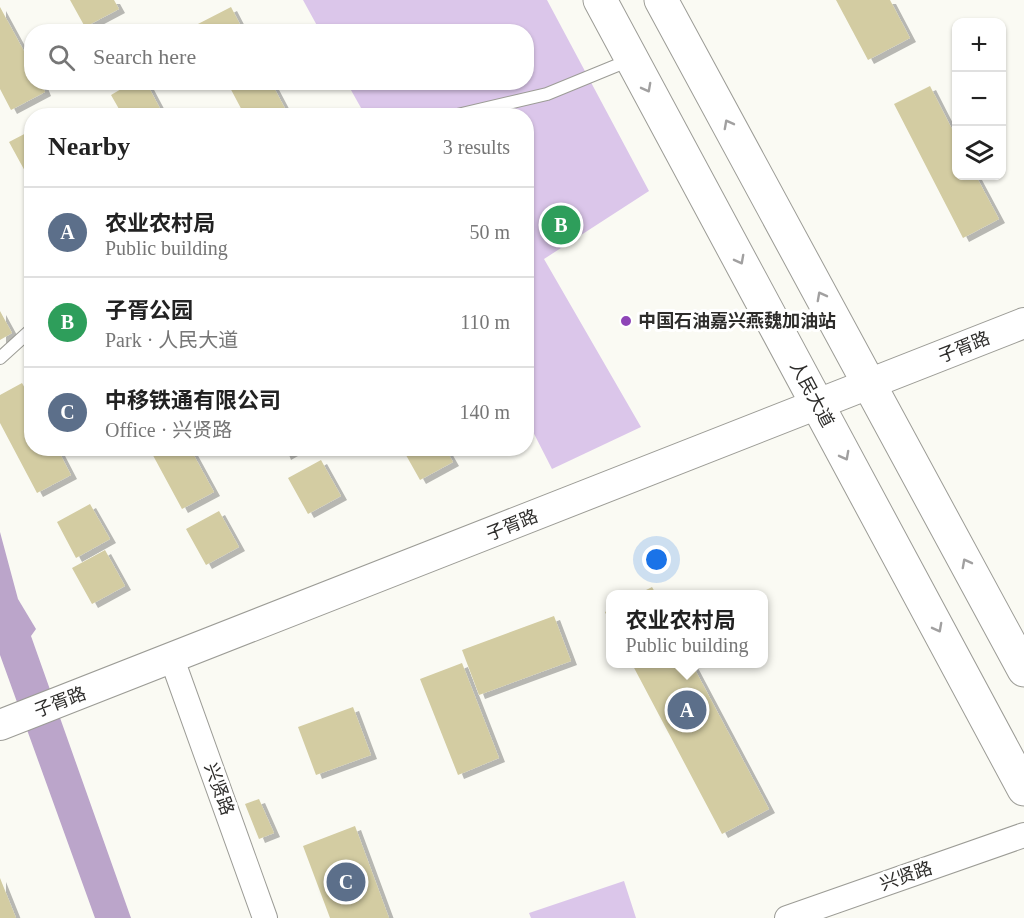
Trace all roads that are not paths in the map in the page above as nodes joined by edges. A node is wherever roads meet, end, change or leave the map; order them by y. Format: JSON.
{"nodes":[{"id":1,"x":600,"y":0,"type":"edge"},
{"id":2,"x":661,"y":0,"type":"edge"},
{"id":3,"x":632,"y":59,"type":"junction"},
{"id":4,"x":487,"y":108,"type":"edge"},
{"id":5,"x":1024,"y":323,"type":"edge"},
{"id":6,"x":24,"y":336,"type":"edge"},
{"id":7,"x":0,"y":358,"type":"edge"},
{"id":8,"x":869,"y":384,"type":"junction"},
{"id":9,"x":818,"y":405,"type":"junction"},
{"id":10,"x":172,"y":659,"type":"junction"},
{"id":11,"x":1024,"y":670,"type":"edge"},
{"id":12,"x":0,"y":725,"type":"edge"},
{"id":13,"x":1024,"y":789,"type":"edge"},
{"id":14,"x":1024,"y":835,"type":"edge"},
{"id":15,"x":266,"y":918,"type":"edge"},
{"id":16,"x":787,"y":918,"type":"edge"}],
"edges":[{"from":1,"to":3,"type":"main road","name":"人民大道"},
{"from":8,"to":2,"type":"main road","one_way":true},
{"from":3,"to":4,"type":"lane"},
{"from":3,"to":9,"type":"main road","name":"人民大道","one_way":true},
{"from":5,"to":8,"type":"street","name":"子胥路"},
{"from":6,"to":7,"type":"lane"},
{"from":8,"to":9,"type":"street","name":"子胥路"},
{"from":11,"to":8,"type":"main road","one_way":true},
{"from":9,"to":10,"type":"street","name":"子胥路"},
{"from":9,"to":13,"type":"main road","name":"人民大道","one_way":true},
{"from":10,"to":12,"type":"street","name":"子胥路"},
{"from":10,"to":15,"type":"street","name":"兴贤路"},
{"from":14,"to":16,"type":"street","name":"兴贤路"}]}
